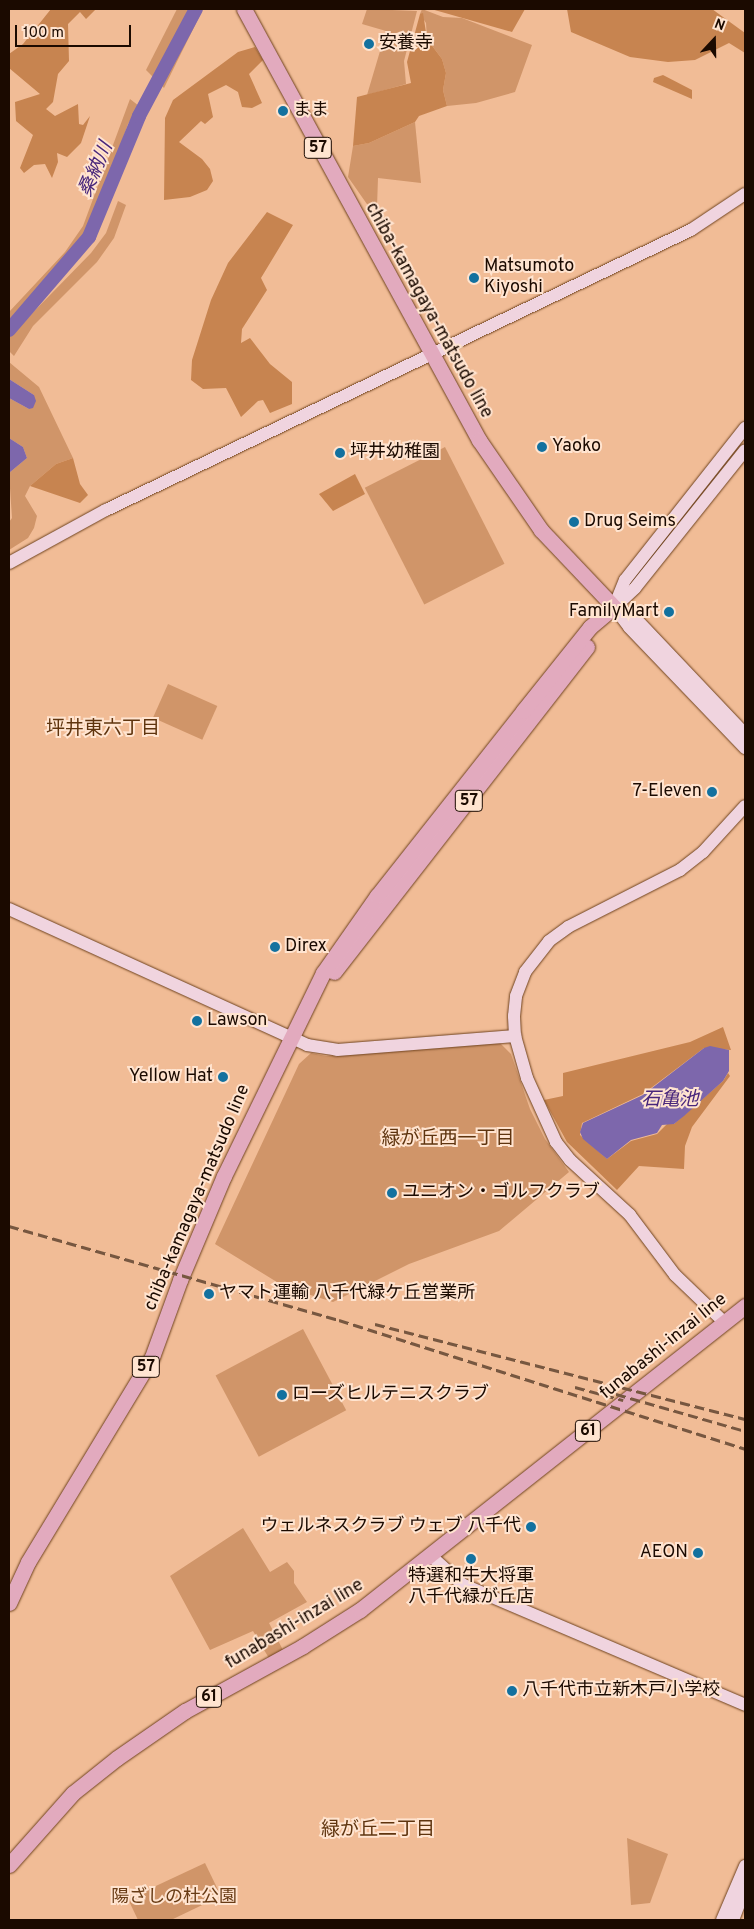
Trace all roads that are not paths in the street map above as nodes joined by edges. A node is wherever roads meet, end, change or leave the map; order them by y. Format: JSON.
{"nodes":[{"id":1,"x":244,"y":9,"type":"edge"},
{"id":2,"x":745,"y":194,"type":"edge"},
{"id":3,"x":431,"y":354,"type":"junction"},
{"id":4,"x":745,"y":428,"type":"edge"},
{"id":5,"x":745,"y":450,"type":"edge"},
{"id":6,"x":9,"y":563,"type":"edge"},
{"id":7,"x":614,"y":607,"type":"junction"},
{"id":8,"x":745,"y":734,"type":"edge"},
{"id":9,"x":745,"y":748,"type":"edge"},
{"id":10,"x":745,"y":806,"type":"edge"},
{"id":11,"x":9,"y":909,"type":"edge"},
{"id":12,"x":515,"y":1036,"type":"junction"},
{"id":13,"x":290,"y":1039,"type":"junction"},
{"id":14,"x":745,"y":1306,"type":"edge"},
{"id":15,"x":724,"y":1322,"type":"junction"},
{"id":16,"x":431,"y":1556,"type":"junction"},
{"id":17,"x":9,"y":1603,"type":"edge"},
{"id":18,"x":745,"y":1705,"type":"edge"},
{"id":19,"x":9,"y":1866,"type":"edge"},
{"id":20,"x":745,"y":1866,"type":"edge"},
{"id":21,"x":745,"y":1889,"type":"edge"},
{"id":22,"x":722,"y":1920,"type":"edge"},
{"id":23,"x":732,"y":1920,"type":"edge"}],
"edges":[{"from":1,"to":3,"type":"main road","name":"chiba-kamagaya-matsudo line","number":"57"},
{"from":2,"to":3,"type":"street"},
{"from":3,"to":6,"type":"street"},
{"from":3,"to":7,"type":"main road","name":"chiba-kamagaya-matsudo line","number":"57"},
{"from":4,"to":7,"type":"street"},
{"from":5,"to":7,"type":"street"},
{"from":7,"to":8,"type":"street"},
{"from":7,"to":9,"type":"street"},
{"from":7,"to":13,"type":"main road","name":"chiba-kamagaya-matsudo line","number":"57"},
{"from":10,"to":12,"type":"street"},
{"from":11,"to":13,"type":"street"},
{"from":12,"to":13,"type":"street"},
{"from":12,"to":15,"type":"street"},
{"from":13,"to":17,"type":"main road","name":"chiba-kamagaya-matsudo line","number":"57"},
{"from":14,"to":15,"type":"main road","name":"funabashi-inzai line","number":"61"},
{"from":15,"to":16,"type":"main road","name":"funabashi-inzai line","number":"61"},
{"from":16,"to":18,"type":"street"},
{"from":16,"to":19,"type":"main road","name":"funabashi-inzai line","number":"61"},
{"from":20,"to":22,"type":"street"},
{"from":21,"to":23,"type":"street"}]}
